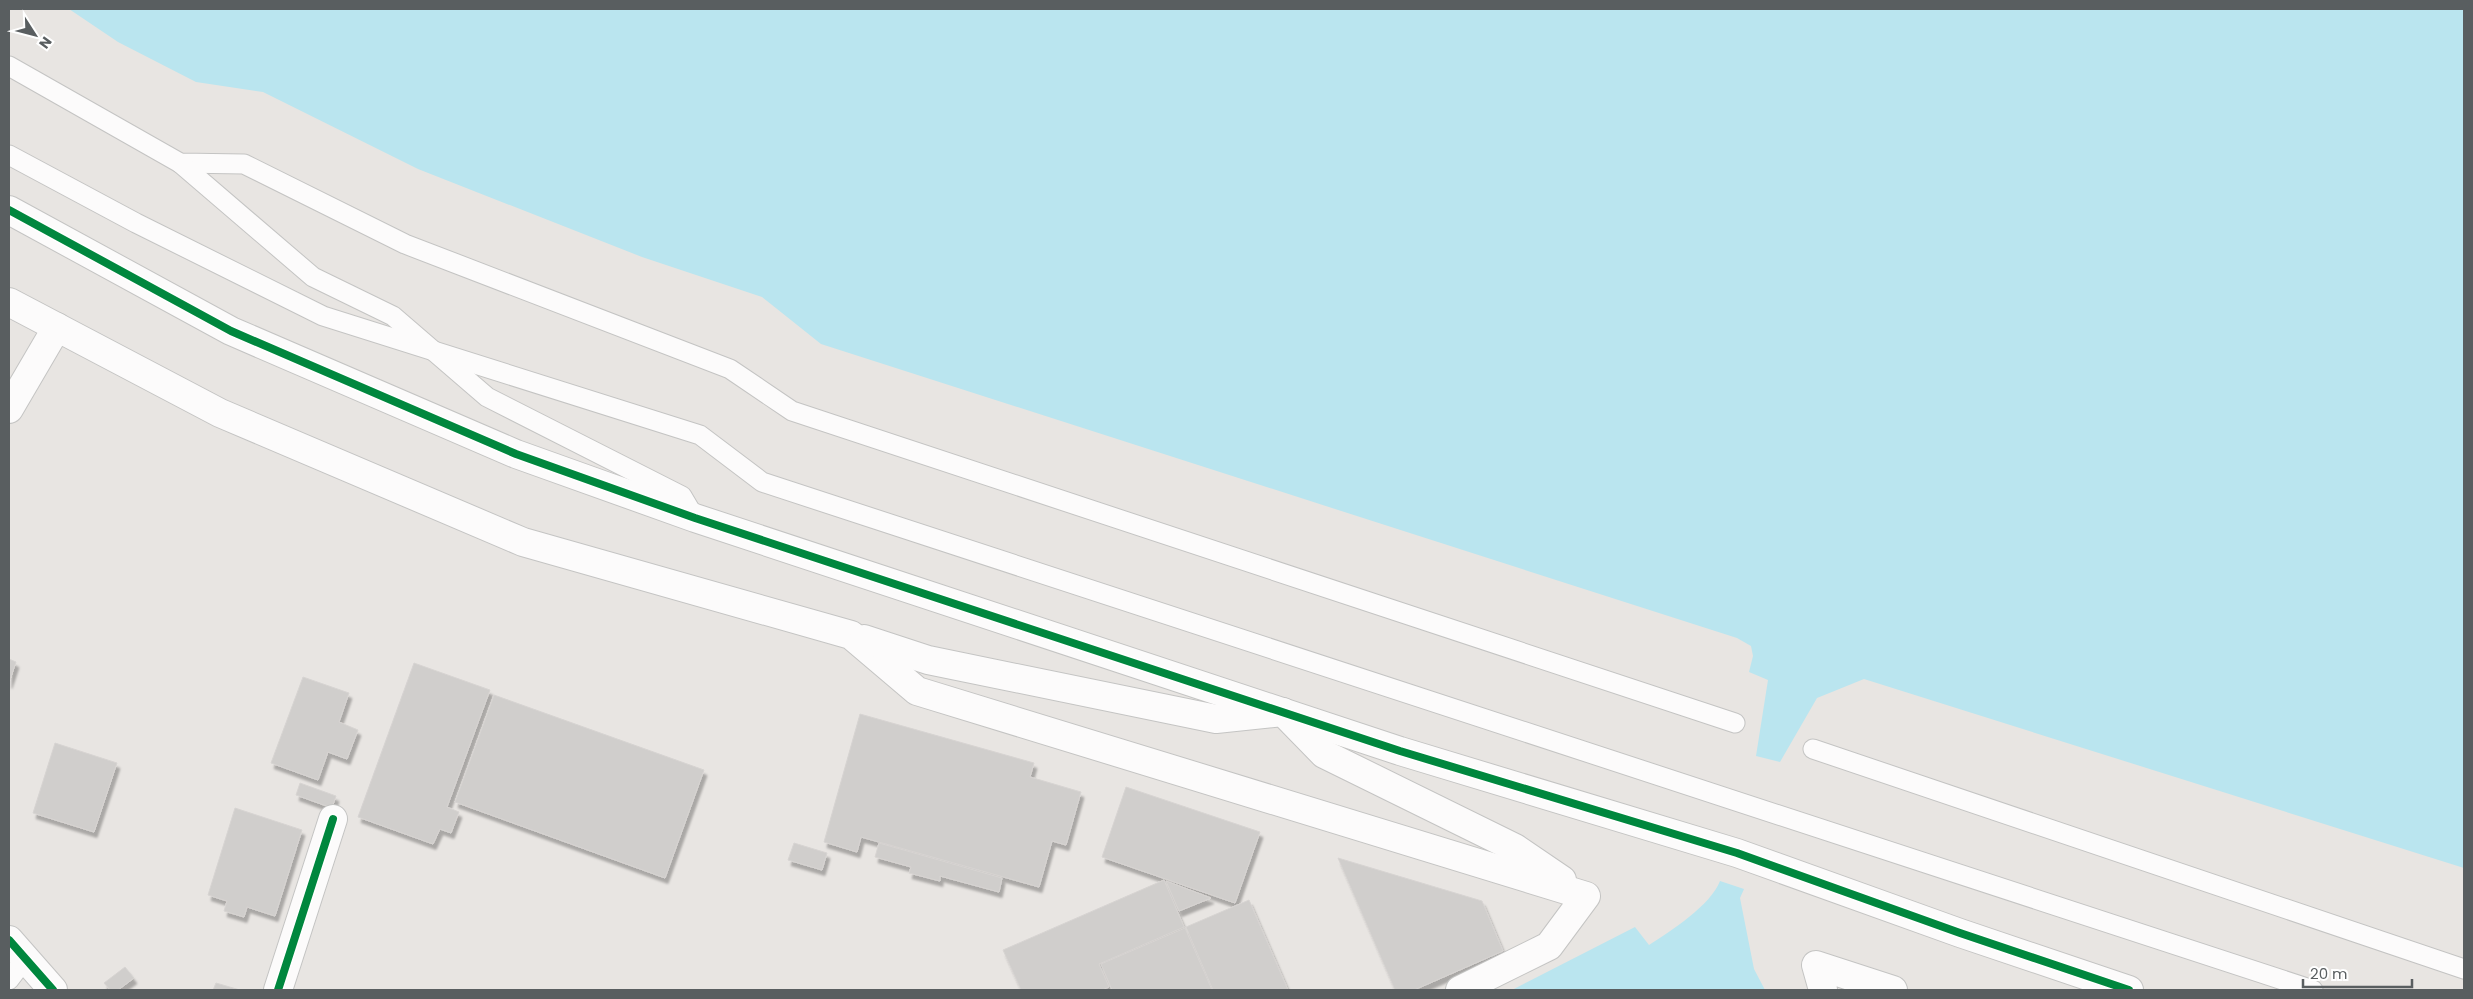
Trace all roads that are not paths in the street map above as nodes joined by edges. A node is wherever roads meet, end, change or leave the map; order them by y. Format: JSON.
{"nodes":[{"id":1,"x":9,"y":66,"type":"edge"},
{"id":2,"x":9,"y":155,"type":"edge"},
{"id":3,"x":180,"y":163,"type":"junction"},
{"id":4,"x":9,"y":210,"type":"edge"},
{"id":5,"x":9,"y":302,"type":"edge"},
{"id":6,"x":57,"y":327,"type":"junction"},
{"id":7,"x":434,"y":351,"type":"junction"},
{"id":8,"x":9,"y":409,"type":"edge"},
{"id":9,"x":695,"y":518,"type":"junction"},
{"id":10,"x":850,"y":635,"type":"junction"},
{"id":11,"x":1283,"y":712,"type":"junction"},
{"id":12,"x":1735,"y":723,"type":"dead end"},
{"id":13,"x":1814,"y":749,"type":"dead end"},
{"id":14,"x":333,"y":818,"type":"dead end"},
{"id":15,"x":1586,"y":896,"type":"junction"},
{"id":16,"x":14,"y":960,"type":"edge"},
{"id":17,"x":2464,"y":969,"type":"edge"},
{"id":18,"x":53,"y":990,"type":"edge"},
{"id":19,"x":278,"y":990,"type":"edge"},
{"id":20,"x":1460,"y":990,"type":"edge"},
{"id":21,"x":1823,"y":990,"type":"edge"},
{"id":22,"x":1893,"y":990,"type":"edge"},
{"id":23,"x":2129,"y":990,"type":"edge"},
{"id":24,"x":2313,"y":990,"type":"edge"}],
"edges":[{"from":1,"to":3,"type":"lane"},
{"from":2,"to":7,"type":"lane"},
{"from":3,"to":7,"type":"lane"},
{"from":3,"to":12,"type":"lane"},
{"from":4,"to":9,"type":"street"},
{"from":5,"to":6,"type":"street"},
{"from":6,"to":8,"type":"street"},
{"from":6,"to":10,"type":"street"},
{"from":7,"to":9,"type":"lane"},
{"from":7,"to":24,"type":"lane"},
{"from":9,"to":11,"type":"street"},
{"from":10,"to":11,"type":"street"},
{"from":10,"to":15,"type":"street"},
{"from":11,"to":15,"type":"street"},
{"from":11,"to":23,"type":"street"},
{"from":13,"to":17,"type":"lane"},
{"from":14,"to":19,"type":"street"},
{"from":15,"to":20,"type":"street"},
{"from":16,"to":18,"type":"street"},
{"from":21,"to":22,"type":"street"}]}
